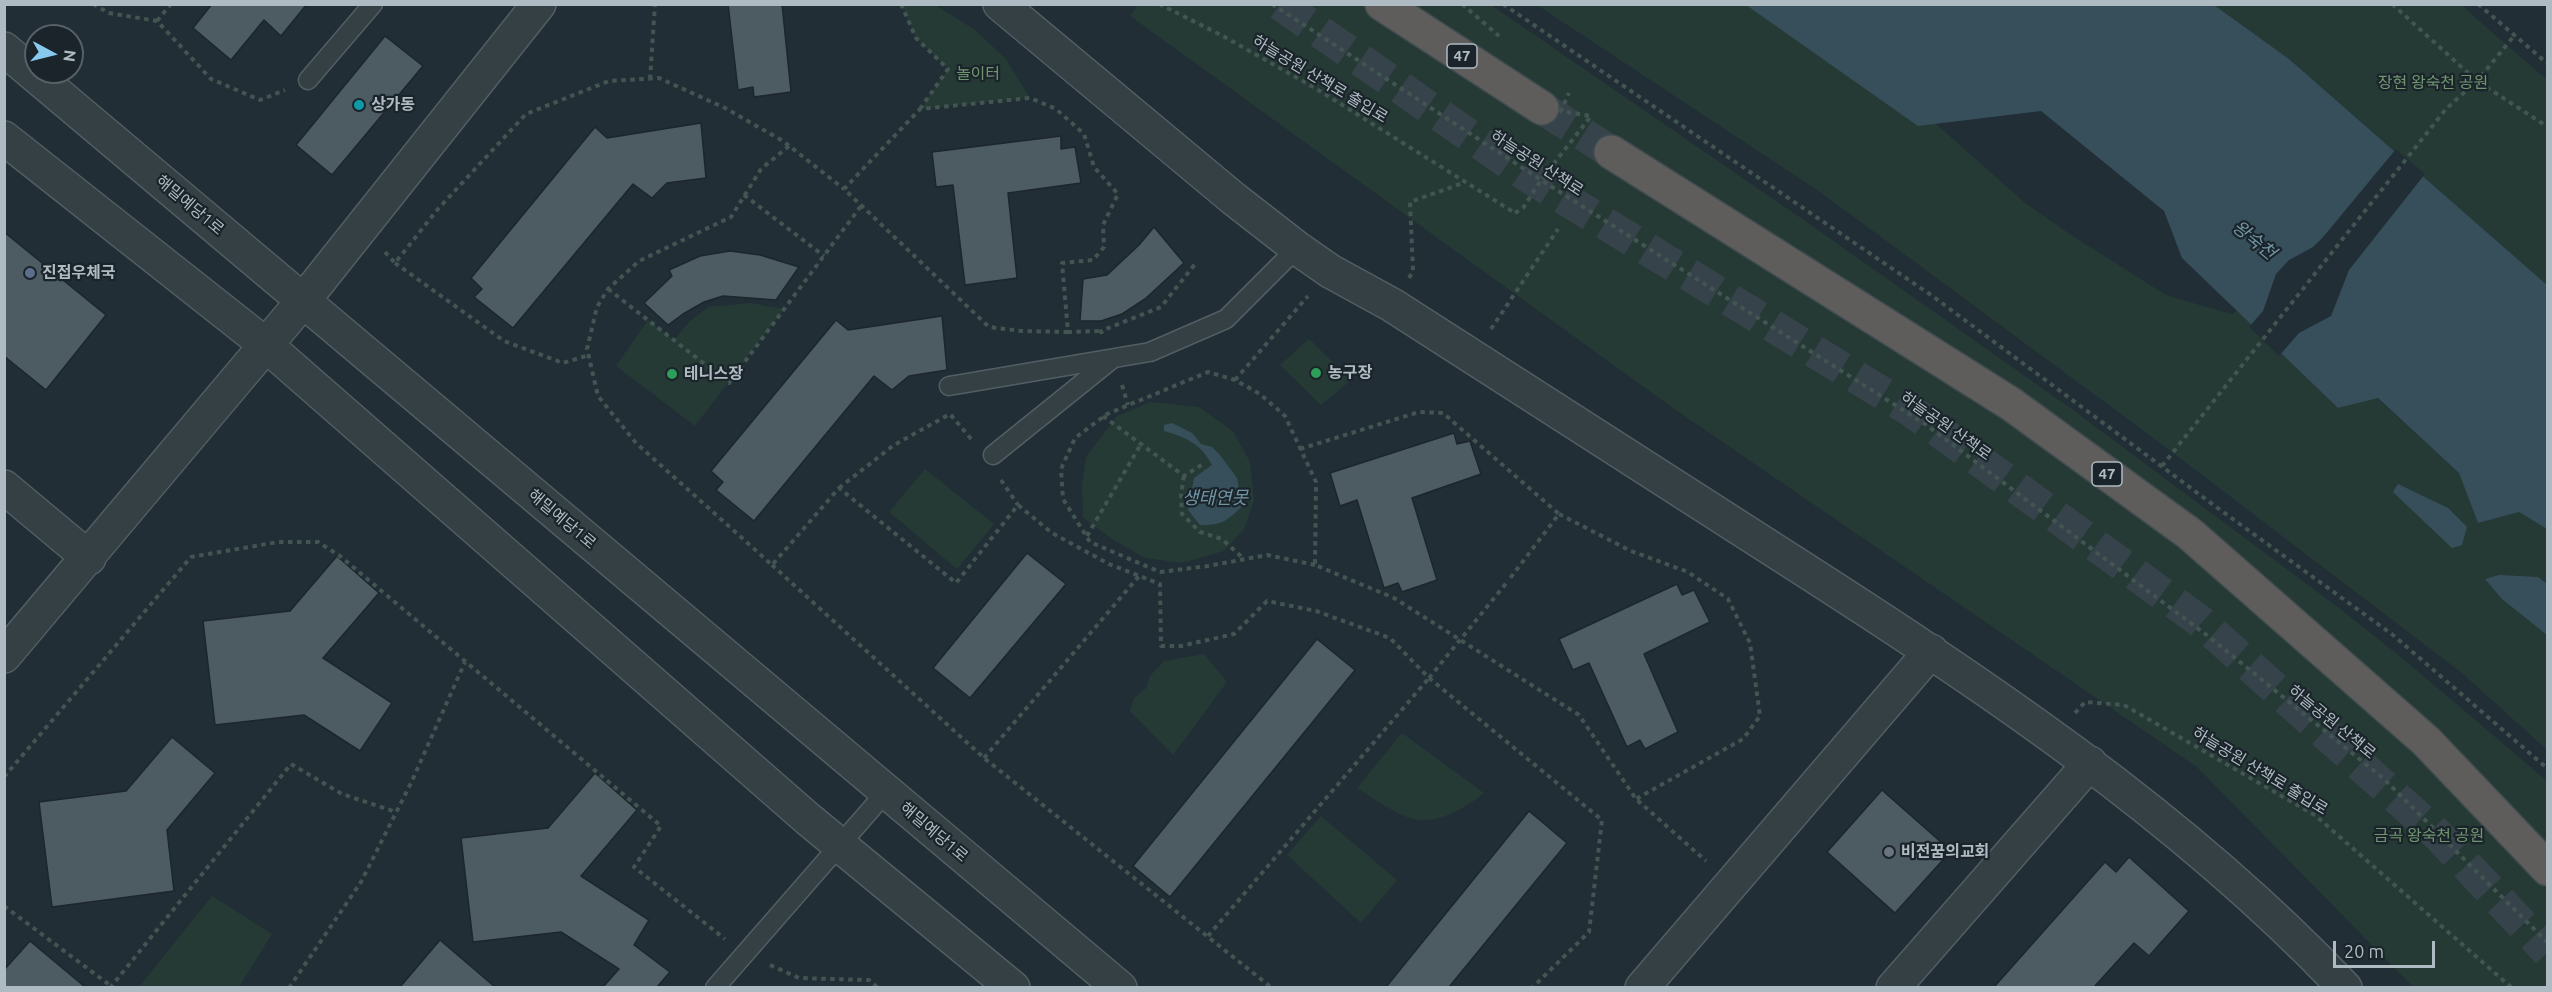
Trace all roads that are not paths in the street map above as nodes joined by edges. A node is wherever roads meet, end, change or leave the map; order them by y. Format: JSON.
{"nodes":[{"id":1,"x":373,"y":4,"type":"edge"},
{"id":2,"x":539,"y":4,"type":"edge"},
{"id":3,"x":1000,"y":4,"type":"edge"},
{"id":4,"x":1382,"y":4,"type":"edge"},
{"id":5,"x":4,"y":49,"type":"edge"},
{"id":6,"x":308,"y":80,"type":"road end"},
{"id":7,"x":1556,"y":101,"type":"tunnel mouth"},
{"id":8,"x":4,"y":138,"type":"edge"},
{"id":9,"x":1611,"y":152,"type":"tunnel mouth"},
{"id":10,"x":1297,"y":248,"type":"junction"},
{"id":11,"x":303,"y":301,"type":"junction"},
{"id":12,"x":266,"y":345,"type":"junction"},
{"id":13,"x":1113,"y":358,"type":"junction"},
{"id":14,"x":949,"y":386,"type":"dead end"},
{"id":15,"x":986,"y":452,"type":"road end"},
{"id":16,"x":4,"y":487,"type":"edge"},
{"id":17,"x":89,"y":558,"type":"junction"},
{"id":18,"x":1931,"y":651,"type":"junction"},
{"id":19,"x":4,"y":656,"type":"edge"},
{"id":20,"x":2090,"y":763,"type":"junction"},
{"id":21,"x":886,"y":792,"type":"junction"},
{"id":22,"x":840,"y":846,"type":"junction"},
{"id":23,"x":2547,"y":869,"type":"edge"},
{"id":24,"x":1651,"y":984,"type":"edge"},
{"id":25,"x":715,"y":987,"type":"edge"},
{"id":26,"x":1013,"y":987,"type":"edge"},
{"id":27,"x":1120,"y":987,"type":"edge"},
{"id":28,"x":1893,"y":987,"type":"edge"},
{"id":29,"x":2345,"y":987,"type":"edge"}],
"edges":[{"from":1,"to":6,"type":"lane"},
{"from":2,"to":11,"type":"street"},
{"from":3,"to":10,"type":"street"},
{"from":4,"to":7,"type":"highway","number":"47"},
{"from":5,"to":11,"type":"street","name":"해밀예당1로"},
{"from":8,"to":12,"type":"street"},
{"from":9,"to":23,"type":"highway","number":"47"},
{"from":10,"to":13,"type":"lane"},
{"from":10,"to":18,"type":"street"},
{"from":11,"to":12,"type":"street"},
{"from":11,"to":21,"type":"street","name":"해밀예당1로"},
{"from":12,"to":17,"type":"street"},
{"from":12,"to":22,"type":"street"},
{"from":13,"to":14,"type":"lane"},
{"from":13,"to":15,"type":"lane"},
{"from":16,"to":17,"type":"street"},
{"from":17,"to":19,"type":"street"},
{"from":18,"to":20,"type":"street"},
{"from":18,"to":24,"type":"street"},
{"from":20,"to":28,"type":"street"},
{"from":20,"to":29,"type":"street"},
{"from":21,"to":22,"type":"lane"},
{"from":21,"to":27,"type":"street","name":"해밀예당1로"},
{"from":22,"to":25,"type":"lane"},
{"from":22,"to":26,"type":"street"}]}
